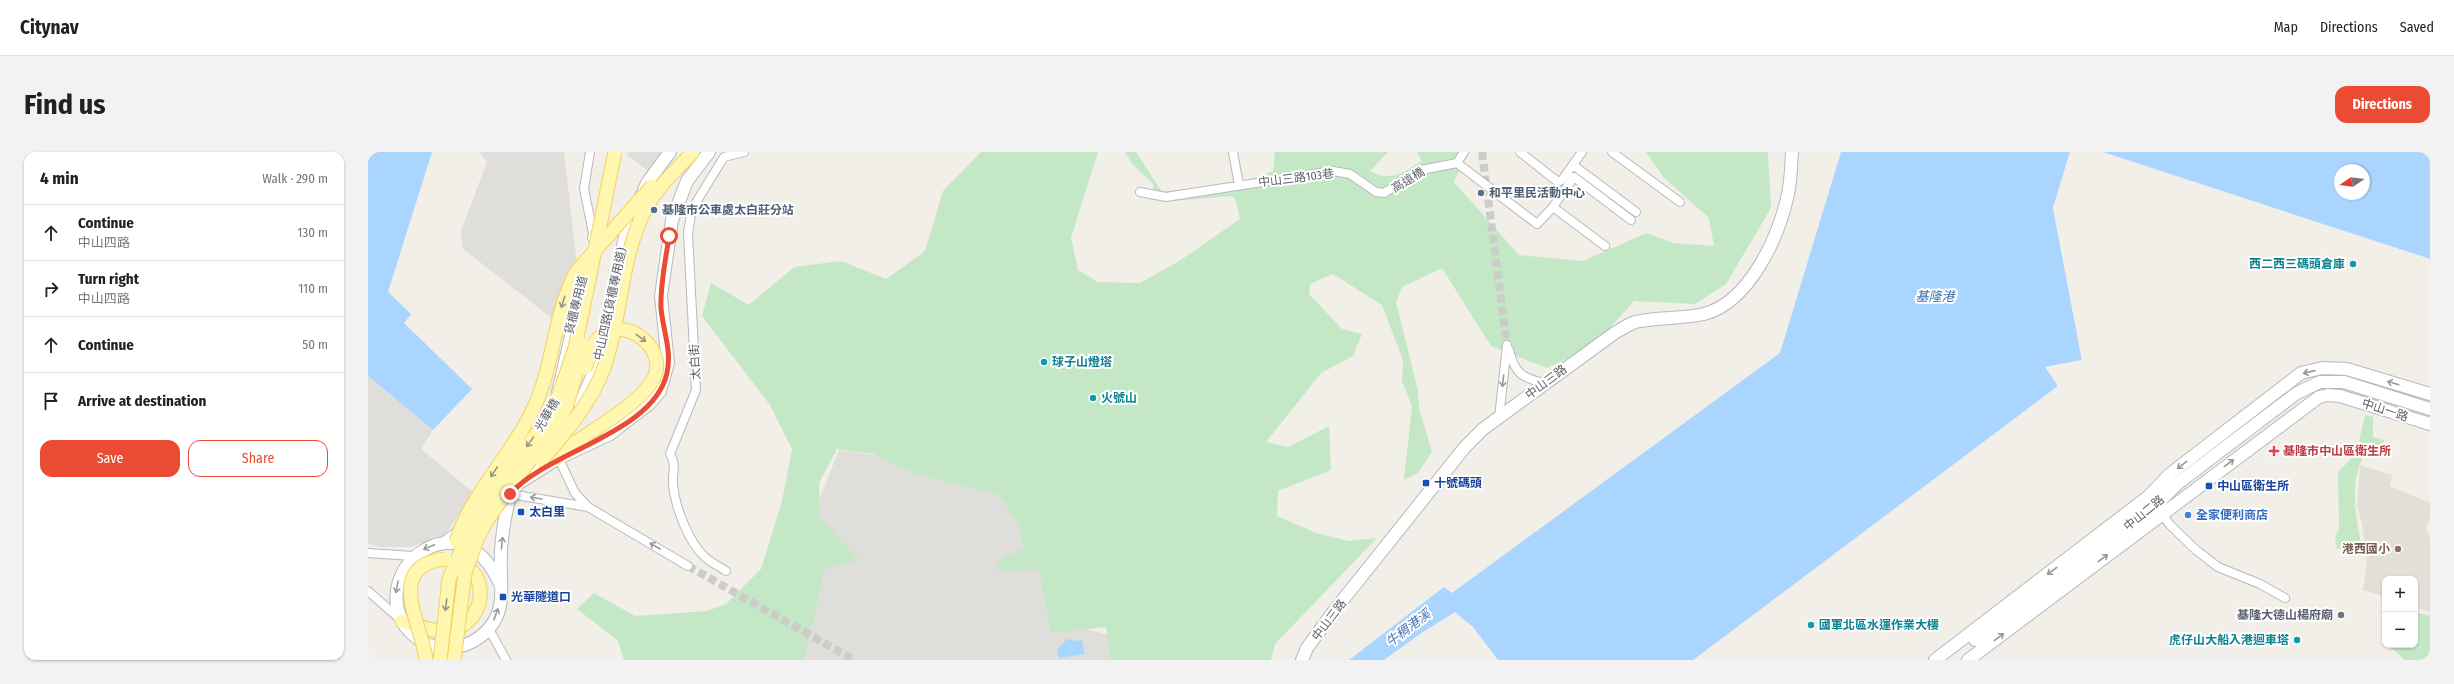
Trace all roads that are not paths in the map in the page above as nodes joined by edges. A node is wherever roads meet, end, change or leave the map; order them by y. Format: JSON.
{"nodes":[{"id":1,"x":590,"y":152,"type":"edge"},
{"id":2,"x":615,"y":152,"type":"edge"},
{"id":3,"x":622,"y":152,"type":"edge"},
{"id":4,"x":670,"y":152,"type":"edge"},
{"id":5,"x":682,"y":152,"type":"edge"},
{"id":6,"x":693,"y":152,"type":"edge"},
{"id":7,"x":709,"y":152,"type":"edge"},
{"id":8,"x":744,"y":152,"type":"edge"},
{"id":9,"x":1233,"y":152,"type":"edge"},
{"id":10,"x":1464,"y":152,"type":"edge"},
{"id":11,"x":1520,"y":152,"type":"edge"},
{"id":12,"x":1582,"y":152,"type":"edge"},
{"id":13,"x":1612,"y":152,"type":"edge"},
{"id":14,"x":1792,"y":152,"type":"edge"},
{"id":15,"x":1457,"y":163,"type":"junction"},
{"id":16,"x":1573,"y":165,"type":"junction"},
{"id":17,"x":1239,"y":185,"type":"junction"},
{"id":18,"x":1373,"y":190,"type":"joint"},
{"id":19,"x":1140,"y":192,"type":"dead end"},
{"id":20,"x":1680,"y":202,"type":"dead end"},
{"id":21,"x":1553,"y":207,"type":"junction"},
{"id":22,"x":1636,"y":212,"type":"dead end"},
{"id":23,"x":1632,"y":220,"type":"dead end"},
{"id":24,"x":1605,"y":246,"type":"dead end"},
{"id":25,"x":2344,"y":382,"type":"joint"},
{"id":26,"x":1545,"y":383,"type":"junction"},
{"id":27,"x":2430,"y":394,"type":"edge"},
{"id":28,"x":2340,"y":396,"type":"joint"},
{"id":29,"x":2430,"y":408,"type":"edge"},
{"id":30,"x":1499,"y":418,"type":"junction"},
{"id":31,"x":559,"y":420,"type":"junction"},
{"id":32,"x":2430,"y":423,"type":"edge"},
{"id":33,"x":557,"y":459,"type":"junction"},
{"id":34,"x":510,"y":494,"type":"junction"},
{"id":35,"x":2156,"y":505,"type":"junction"},
{"id":36,"x":588,"y":507,"type":"junction"},
{"id":37,"x":446,"y":542,"type":"junction"},
{"id":38,"x":368,"y":553,"type":"edge"},
{"id":39,"x":413,"y":556,"type":"junction"},
{"id":40,"x":688,"y":566,"type":"tunnel mouth"},
{"id":41,"x":726,"y":571,"type":"dead end"},
{"id":42,"x":449,"y":580,"type":"junction"},
{"id":43,"x":499,"y":582,"type":"junction"},
{"id":44,"x":368,"y":591,"type":"edge"},
{"id":45,"x":462,"y":597,"type":"junction"},
{"id":46,"x":2285,"y":598,"type":"dead end"},
{"id":47,"x":402,"y":621,"type":"junction"},
{"id":48,"x":489,"y":629,"type":"junction"},
{"id":49,"x":432,"y":646,"type":"junction"},
{"id":50,"x":426,"y":660,"type":"edge"},
{"id":51,"x":440,"y":660,"type":"edge"},
{"id":52,"x":454,"y":660,"type":"edge"},
{"id":53,"x":506,"y":660,"type":"edge"},
{"id":54,"x":1302,"y":660,"type":"edge"},
{"id":55,"x":1935,"y":660,"type":"edge"},
{"id":56,"x":1948,"y":660,"type":"edge"},
{"id":57,"x":1968,"y":660,"type":"edge"}],
"edges":[{"from":1,"to":33,"type":"street","name":"貨櫃專用道"},
{"from":2,"to":42,"type":"main road","name":"光華橋","one_way":true,"bridge":true},
{"from":3,"to":31,"type":"main road","name":"光華橋","bridge":true},
{"from":4,"to":33,"type":"street","name":"中山四路(貨櫃專用道)"},
{"from":5,"to":42,"type":"main road","one_way":true,"bridge":true},
{"from":6,"to":45,"type":"main road","bridge":true},
{"from":7,"to":33,"type":"street"},
{"from":8,"to":41,"type":"street","name":"太白街"},
{"from":9,"to":17,"type":"street"},
{"from":10,"to":15,"type":"street"},
{"from":11,"to":16,"type":"street"},
{"from":12,"to":16,"type":"street"},
{"from":13,"to":20,"type":"street"},
{"from":14,"to":26,"type":"street","name":"中山三路"},
{"from":15,"to":18,"type":"street","name":"高遠橋"},
{"from":15,"to":21,"type":"street"},
{"from":16,"to":22,"type":"street"},
{"from":17,"to":18,"type":"street","name":"中山三路103巷"},
{"from":17,"to":19,"type":"street","name":"中山三路103巷"},
{"from":21,"to":23,"type":"street"},
{"from":21,"to":24,"type":"street"},
{"from":25,"to":29,"type":"street","name":"中山一路"},
{"from":25,"to":35,"type":"street","name":"中山二路"},
{"from":26,"to":30,"type":"street","name":"中山三路"},
{"from":26,"to":30,"type":"street","one_way":true},
{"from":27,"to":35,"type":"street","name":"中山二路","one_way":true},
{"from":28,"to":32,"type":"street","name":"中山一路"},
{"from":35,"to":28,"type":"street","name":"中山二路","one_way":true},
{"from":30,"to":54,"type":"street","name":"中山三路"},
{"from":31,"to":33,"type":"main road","one_way":true,"bridge":true},
{"from":31,"to":45,"type":"main road","name":"光華橋","bridge":true},
{"from":33,"to":34,"type":"street"},
{"from":33,"to":36,"type":"street"},
{"from":36,"to":34,"type":"street","one_way":true},
{"from":34,"to":37,"type":"street"},
{"from":43,"to":34,"type":"street","one_way":true},
{"from":35,"to":46,"type":"street"},
{"from":35,"to":55,"type":"street","name":"中山二路","one_way":true},
{"from":35,"to":56,"type":"street","name":"中山二路"},
{"from":57,"to":35,"type":"street","name":"中山二路","one_way":true},
{"from":40,"to":36,"type":"street","one_way":true},
{"from":37,"to":39,"type":"street","one_way":true},
{"from":37,"to":43,"type":"street"},
{"from":38,"to":39,"type":"street"},
{"from":39,"to":47,"type":"street","one_way":true},
{"from":42,"to":51,"type":"main road","name":"光華橋","one_way":true,"bridge":true},
{"from":48,"to":43,"type":"street","one_way":true},
{"from":44,"to":47,"type":"street"},
{"from":45,"to":52,"type":"main road","name":"光華橋","bridge":true},
{"from":47,"to":49,"type":"street"},
{"from":47,"to":50,"type":"main road","bridge":true},
{"from":48,"to":49,"type":"street"},
{"from":48,"to":53,"type":"street"},
{"from":49,"to":52,"type":"street"}]}
